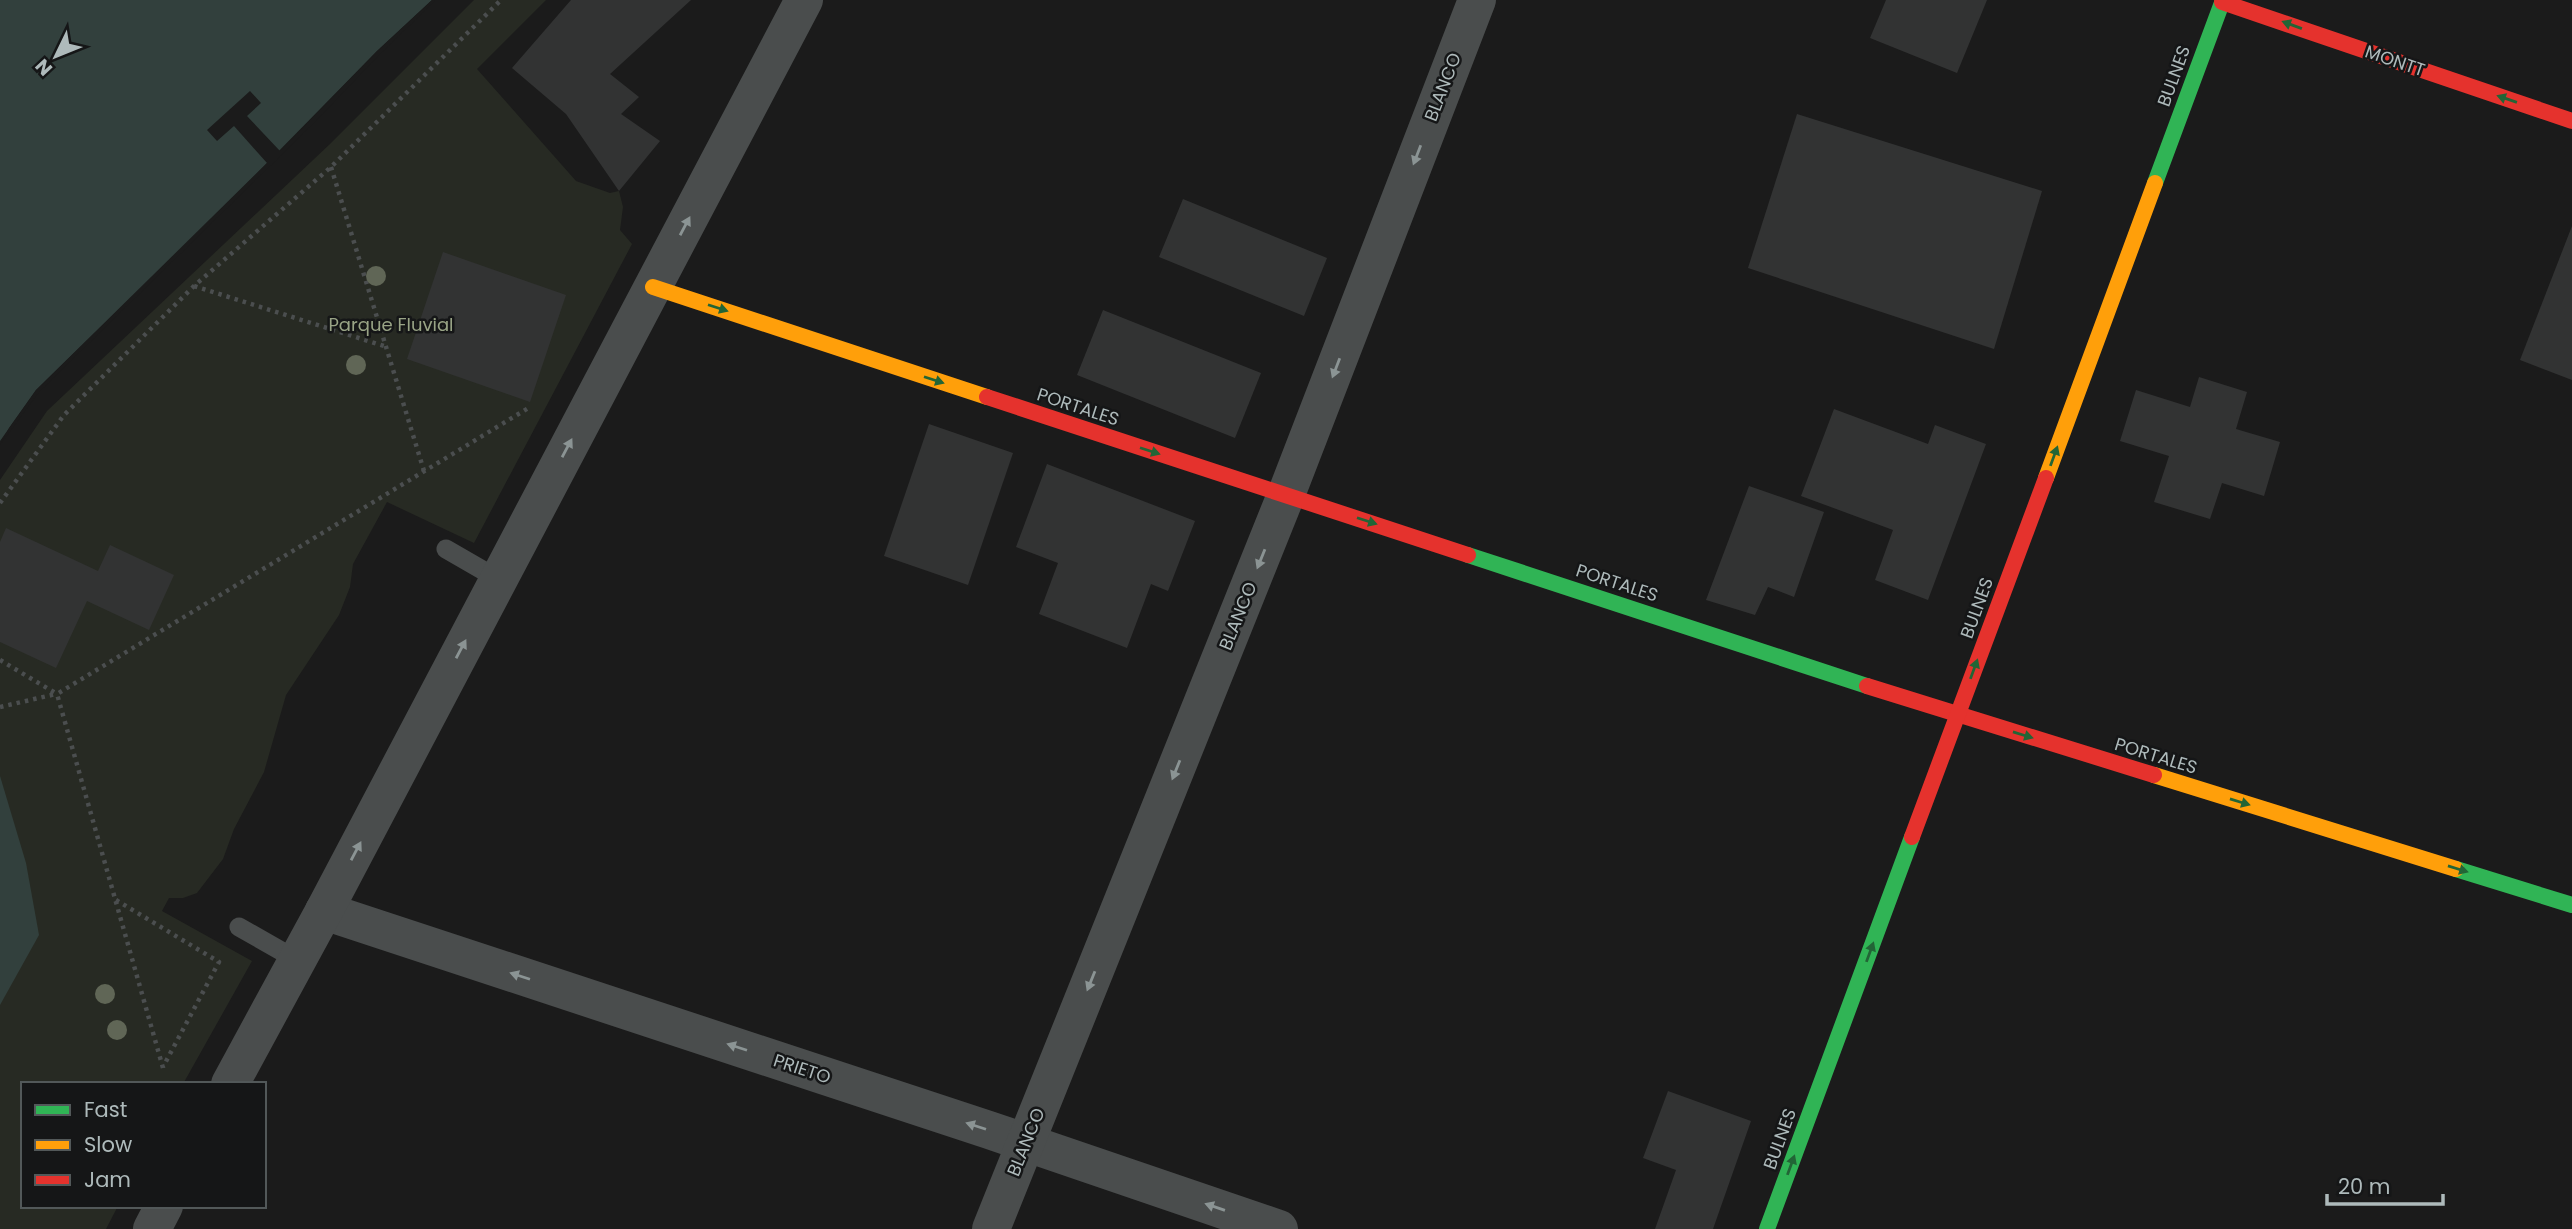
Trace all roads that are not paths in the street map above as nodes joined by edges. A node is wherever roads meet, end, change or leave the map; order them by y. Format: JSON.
{"nodes":[{"id":1,"x":804,"y":0,"type":"edge"},
{"id":2,"x":1477,"y":0,"type":"edge"},
{"id":3,"x":2221,"y":1,"type":"edge"},
{"id":4,"x":2572,"y":121,"type":"edge"},
{"id":5,"x":653,"y":287,"type":"junction"},
{"id":6,"x":1286,"y":495,"type":"junction"},
{"id":7,"x":446,"y":549,"type":"dead end"},
{"id":8,"x":498,"y":579,"type":"junction"},
{"id":9,"x":1958,"y":715,"type":"junction"},
{"id":10,"x":2572,"y":905,"type":"edge"},
{"id":11,"x":324,"y":911,"type":"junction"},
{"id":12,"x":239,"y":927,"type":"dead end"},
{"id":13,"x":297,"y":960,"type":"junction"},
{"id":14,"x":231,"y":1082,"type":"edge"},
{"id":15,"x":1026,"y":1143,"type":"junction"},
{"id":16,"x":163,"y":1208,"type":"edge"},
{"id":17,"x":152,"y":1229,"type":"edge"},
{"id":18,"x":992,"y":1229,"type":"edge"},
{"id":19,"x":1279,"y":1229,"type":"edge"},
{"id":20,"x":1767,"y":1229,"type":"edge"}],
"edges":[{"from":5,"to":1,"type":"street","one_way":true},
{"from":2,"to":6,"type":"street","name":"BLANCO","one_way":true},
{"from":4,"to":3,"type":"street","name":"MONTT","one_way":true},
{"from":9,"to":3,"type":"street","name":"BULNES","one_way":true},
{"from":5,"to":6,"type":"street","name":"PORTALES","one_way":true},
{"from":8,"to":5,"type":"street","one_way":true},
{"from":6,"to":9,"type":"street","name":"PORTALES","one_way":true},
{"from":6,"to":15,"type":"street","name":"BLANCO","one_way":true},
{"from":7,"to":8,"type":"lane"},
{"from":11,"to":8,"type":"street","one_way":true},
{"from":9,"to":10,"type":"street","name":"PORTALES","one_way":true},
{"from":20,"to":9,"type":"street","name":"BULNES","one_way":true},
{"from":11,"to":13,"type":"street"},
{"from":15,"to":11,"type":"street","name":"PRIETO","one_way":true},
{"from":12,"to":13,"type":"lane"},
{"from":13,"to":14,"type":"street"},
{"from":15,"to":18,"type":"street","name":"BLANCO"},
{"from":19,"to":15,"type":"street","name":"PRIETO","one_way":true},
{"from":16,"to":17,"type":"street"}]}
